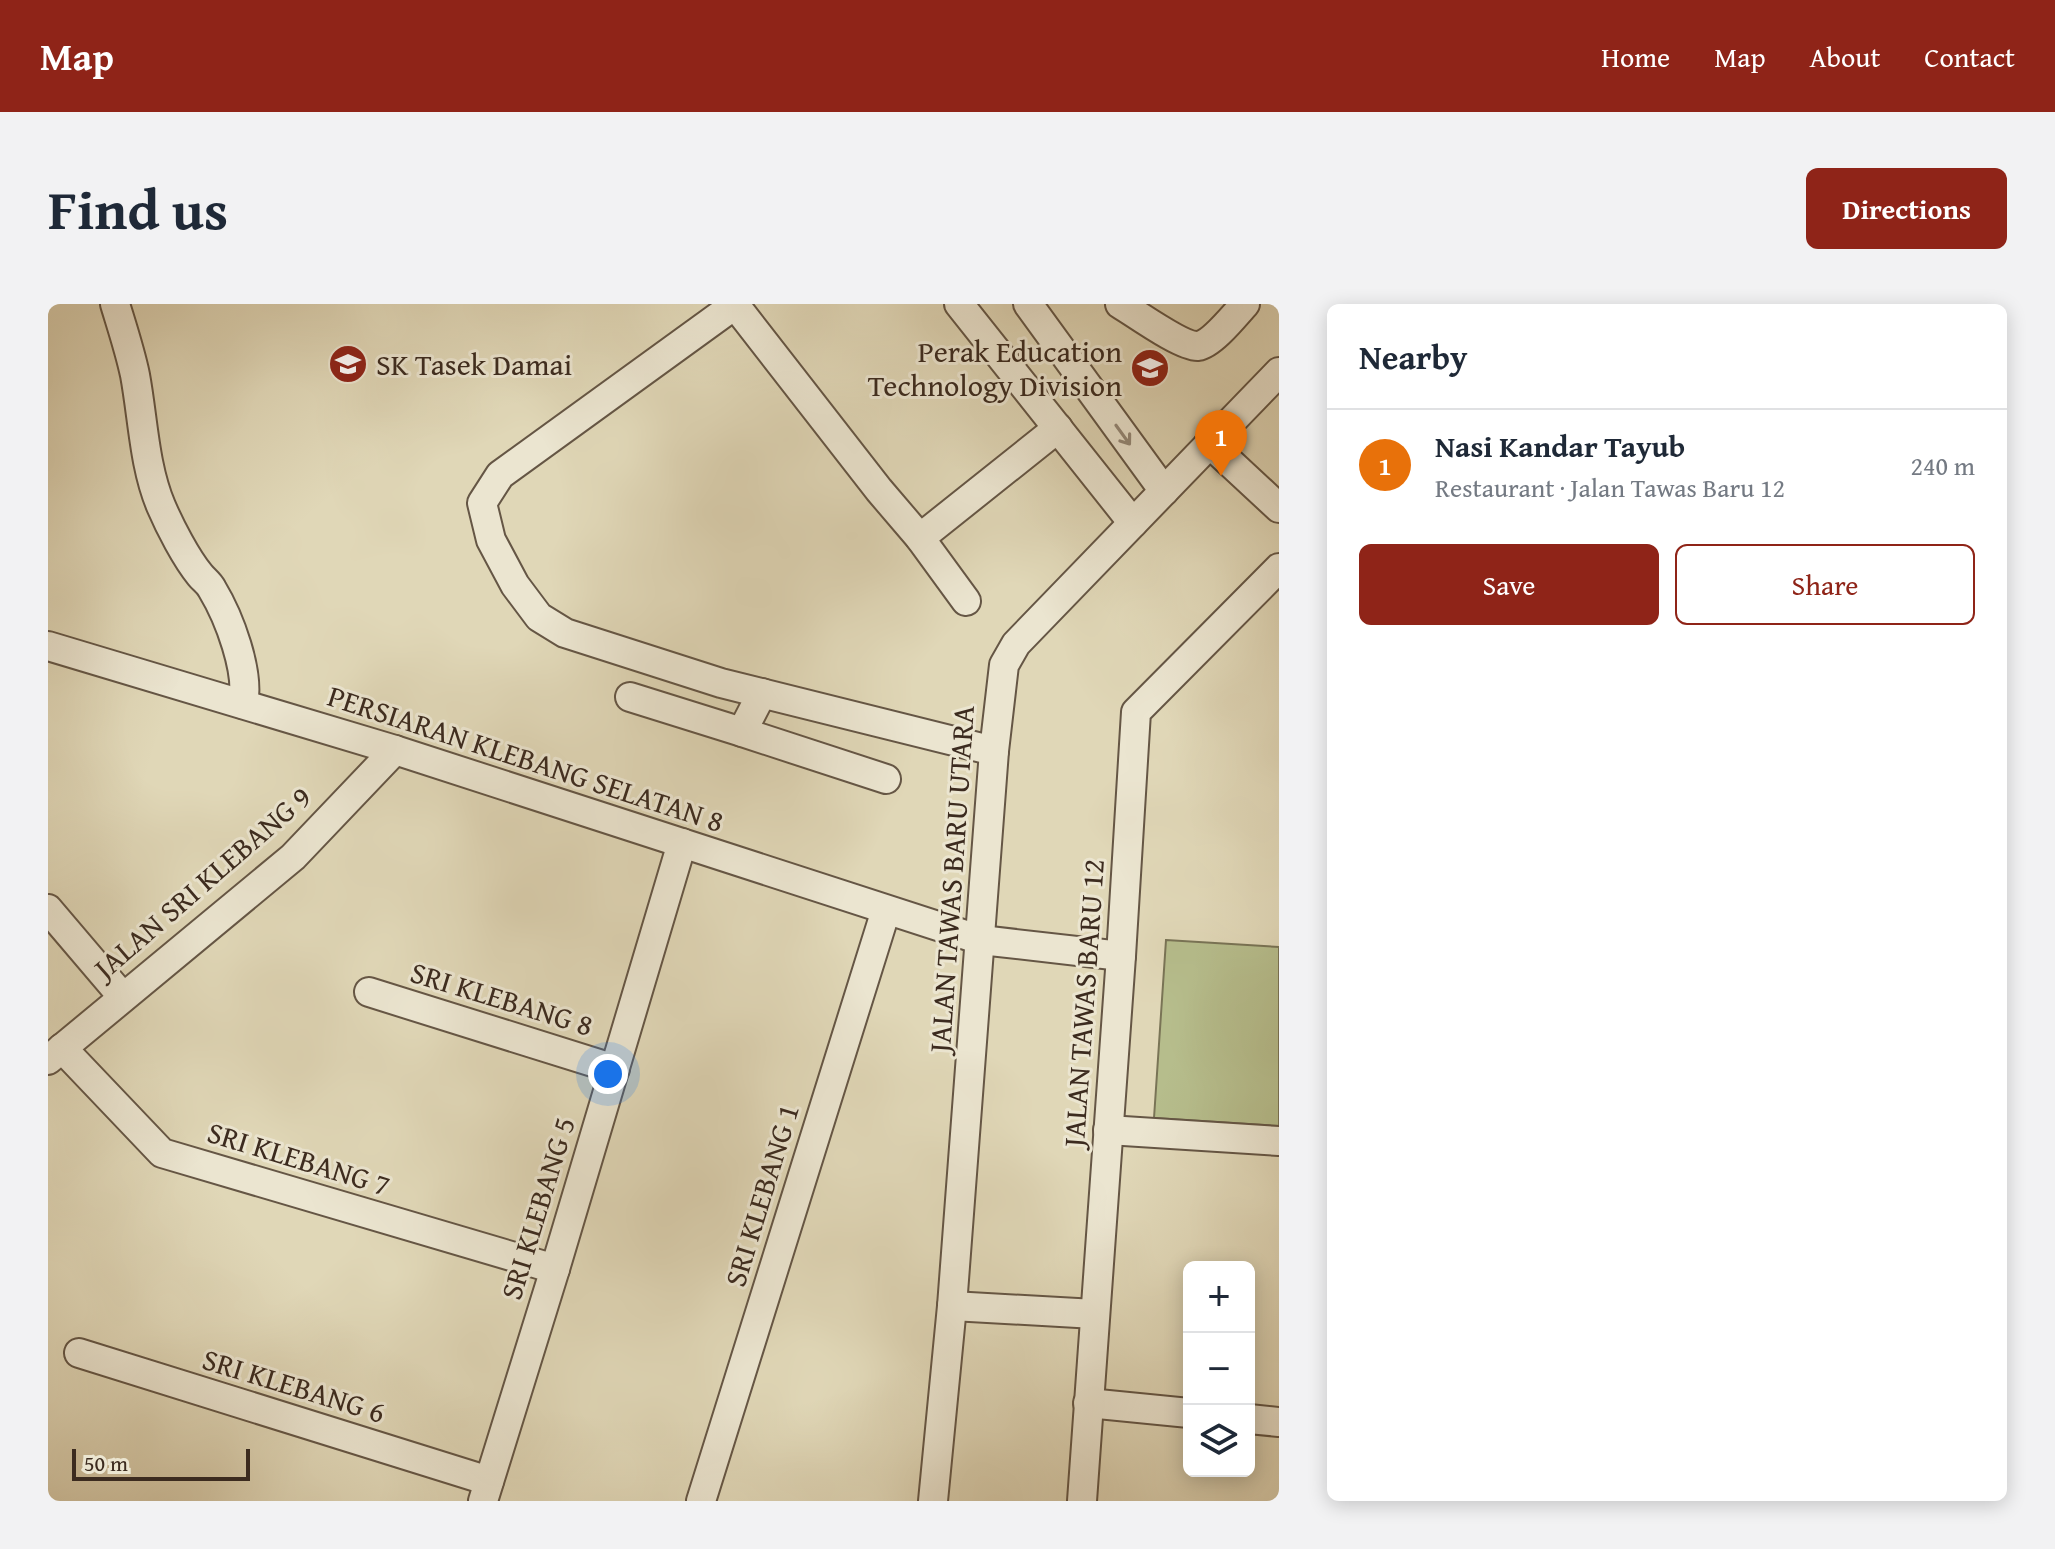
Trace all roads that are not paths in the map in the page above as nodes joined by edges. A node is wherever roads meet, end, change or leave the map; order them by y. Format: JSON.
{"nodes":[{"id":1,"x":115,"y":304,"type":"edge"},
{"id":2,"x":736,"y":304,"type":"edge"},
{"id":3,"x":959,"y":304,"type":"edge"},
{"id":4,"x":1028,"y":304,"type":"edge"},
{"id":5,"x":1120,"y":304,"type":"edge"},
{"id":6,"x":1245,"y":304,"type":"edge"},
{"id":7,"x":1279,"y":372,"type":"edge"},
{"id":8,"x":1058,"y":428,"type":"junction"},
{"id":9,"x":1209,"y":443,"type":"junction"},
{"id":10,"x":1164,"y":491,"type":"junction"},
{"id":11,"x":1279,"y":508,"type":"edge"},
{"id":12,"x":1133,"y":523,"type":"junction"},
{"id":13,"x":920,"y":538,"type":"junction"},
{"id":14,"x":1279,"y":568,"type":"edge"},
{"id":15,"x":966,"y":601,"type":"dead end"},
{"id":16,"x":48,"y":646,"type":"edge"},
{"id":17,"x":762,"y":693,"type":"junction"},
{"id":18,"x":630,"y":697,"type":"dead end"},
{"id":19,"x":243,"y":704,"type":"junction"},
{"id":20,"x":742,"y":732,"type":"junction"},
{"id":21,"x":395,"y":750,"type":"junction"},
{"id":22,"x":994,"y":751,"type":"junction"},
{"id":23,"x":886,"y":779,"type":"dead end"},
{"id":24,"x":682,"y":843,"type":"junction"},
{"id":25,"x":48,"y":909,"type":"edge"},
{"id":26,"x":886,"y":910,"type":"junction"},
{"id":27,"x":981,"y":940,"type":"junction"},
{"id":28,"x":1121,"y":956,"type":"junction"},
{"id":29,"x":369,"y":992,"type":"dead end"},
{"id":30,"x":122,"y":996,"type":"junction"},
{"id":31,"x":55,"y":1054,"type":"edge"},
{"id":32,"x":615,"y":1069,"type":"junction"},
{"id":33,"x":1108,"y":1130,"type":"junction"},
{"id":34,"x":1279,"y":1141,"type":"edge"},
{"id":35,"x":555,"y":1269,"type":"junction"},
{"id":36,"x":952,"y":1306,"type":"junction"},
{"id":37,"x":1095,"y":1314,"type":"junction"},
{"id":38,"x":79,"y":1353,"type":"dead end"},
{"id":39,"x":1088,"y":1403,"type":"junction"},
{"id":40,"x":1183,"y":1412,"type":"edge"},
{"id":41,"x":1255,"y":1420,"type":"edge"},
{"id":42,"x":1279,"y":1422,"type":"edge"},
{"id":43,"x":486,"y":1491,"type":"edge"},
{"id":44,"x":701,"y":1501,"type":"edge"},
{"id":45,"x":933,"y":1501,"type":"edge"},
{"id":46,"x":1082,"y":1501,"type":"edge"}],
"edges":[{"from":1,"to":19,"type":"street"},
{"from":2,"to":13,"type":"street"},
{"from":2,"to":17,"type":"street"},
{"from":3,"to":8,"type":"street"},
{"from":4,"to":10,"type":"street","one_way":true},
{"from":5,"to":6,"type":"street"},
{"from":7,"to":9,"type":"street","name":"JALAN TAWAS BARU UTARA"},
{"from":8,"to":12,"type":"street"},
{"from":8,"to":13,"type":"street"},
{"from":9,"to":10,"type":"street","name":"JALAN TAWAS BARU UTARA"},
{"from":9,"to":11,"type":"street"},
{"from":10,"to":12,"type":"street","name":"JALAN TAWAS BARU UTARA"},
{"from":12,"to":22,"type":"street","name":"JALAN TAWAS BARU UTARA"},
{"from":13,"to":15,"type":"street"},
{"from":14,"to":28,"type":"street","name":"JALAN TAWAS BARU 12"},
{"from":16,"to":19,"type":"street","name":"PERSIARAN KLEBANG SELATAN 8"},
{"from":17,"to":20,"type":"street"},
{"from":17,"to":22,"type":"street"},
{"from":18,"to":20,"type":"street"},
{"from":19,"to":21,"type":"street","name":"PERSIARAN KLEBANG SELATAN 8"},
{"from":20,"to":23,"type":"street"},
{"from":21,"to":24,"type":"street","name":"PERSIARAN KLEBANG SELATAN 8"},
{"from":21,"to":30,"type":"street","name":"JALAN SRI KLEBANG 9"},
{"from":22,"to":27,"type":"street","name":"JALAN TAWAS BARU UTARA"},
{"from":24,"to":26,"type":"street","name":"PERSIARAN KLEBANG SELATAN 8"},
{"from":24,"to":32,"type":"street","name":"SRI KLEBANG 5"},
{"from":25,"to":30,"type":"street"},
{"from":26,"to":27,"type":"street","name":"PERSIARAN KLEBANG SELATAN 8"},
{"from":26,"to":44,"type":"street","name":"SRI KLEBANG 1"},
{"from":27,"to":28,"type":"street","name":"PERSIARAN KLEBANG SELATAN 8"},
{"from":27,"to":36,"type":"street","name":"JALAN TAWAS BARU UTARA"},
{"from":28,"to":33,"type":"street","name":"JALAN TAWAS BARU 12"},
{"from":29,"to":32,"type":"street","name":"SRI KLEBANG 8"},
{"from":30,"to":31,"type":"street","name":"JALAN SRI KLEBANG 9"},
{"from":31,"to":35,"type":"street","name":"SRI KLEBANG 7"},
{"from":32,"to":35,"type":"street","name":"SRI KLEBANG 5"},
{"from":33,"to":34,"type":"street"},
{"from":33,"to":37,"type":"street","name":"JALAN TAWAS BARU 12"},
{"from":35,"to":43,"type":"street","name":"SRI KLEBANG 5"},
{"from":36,"to":37,"type":"street"},
{"from":36,"to":45,"type":"street","name":"JALAN TAWAS BARU UTARA"},
{"from":37,"to":39,"type":"street","name":"JALAN TAWAS BARU 12"},
{"from":38,"to":43,"type":"street","name":"SRI KLEBANG 6"},
{"from":39,"to":40,"type":"street"},
{"from":39,"to":46,"type":"street","name":"JALAN TAWAS BARU 12"},
{"from":41,"to":42,"type":"street"}]}
